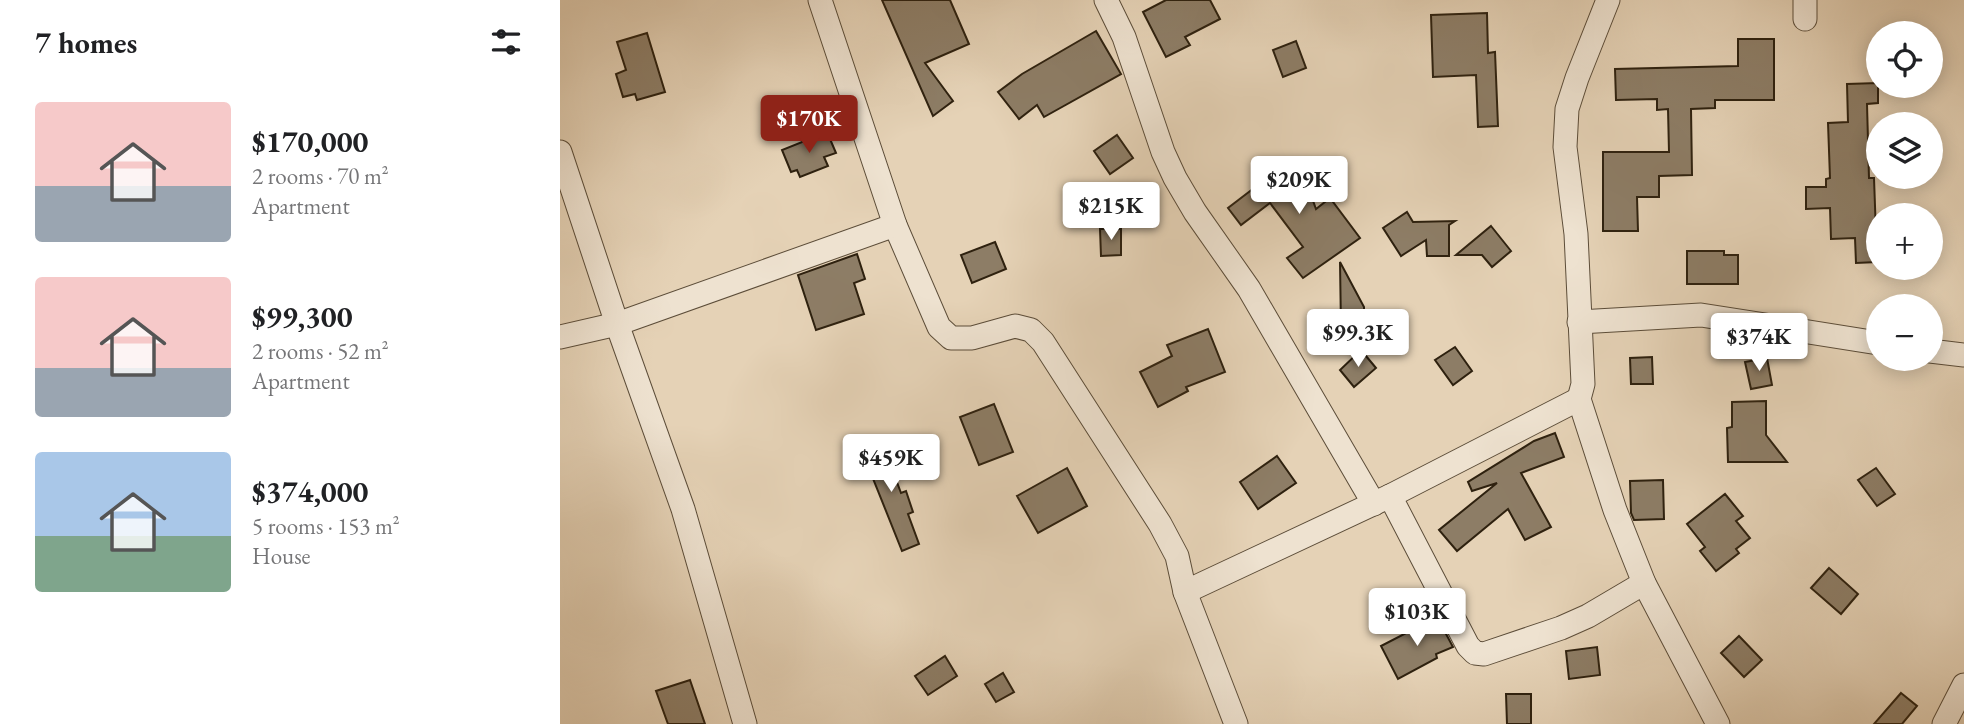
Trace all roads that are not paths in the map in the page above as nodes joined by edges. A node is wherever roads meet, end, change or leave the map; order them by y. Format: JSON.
{"nodes":[{"id":1,"x":820,"y":0,"type":"edge"},
{"id":2,"x":1107,"y":0,"type":"edge"},
{"id":3,"x":1608,"y":0,"type":"edge"},
{"id":4,"x":560,"y":152,"type":"edge"},
{"id":5,"x":895,"y":225,"type":"junction"},
{"id":6,"x":1579,"y":322,"type":"junction"},
{"id":7,"x":617,"y":324,"type":"junction"},
{"id":8,"x":560,"y":337,"type":"edge"},
{"id":9,"x":1866,"y":341,"type":"edge"},
{"id":10,"x":1943,"y":353,"type":"edge"},
{"id":11,"x":1964,"y":355,"type":"edge"},
{"id":12,"x":1579,"y":399,"type":"junction"},
{"id":13,"x":1382,"y":500,"type":"junction"},
{"id":14,"x":1644,"y":583,"type":"junction"},
{"id":15,"x":1185,"y":592,"type":"junction"},
{"id":16,"x":1964,"y":685,"type":"edge"},
{"id":17,"x":745,"y":724,"type":"edge"},
{"id":18,"x":1236,"y":724,"type":"edge"},
{"id":19,"x":1718,"y":724,"type":"edge"},
{"id":20,"x":1944,"y":724,"type":"edge"}],
"edges":[{"from":1,"to":5,"type":"street"},
{"from":2,"to":13,"type":"street"},
{"from":3,"to":6,"type":"street"},
{"from":4,"to":7,"type":"street"},
{"from":5,"to":7,"type":"street"},
{"from":5,"to":15,"type":"street"},
{"from":6,"to":9,"type":"street"},
{"from":6,"to":12,"type":"street"},
{"from":7,"to":8,"type":"street"},
{"from":7,"to":17,"type":"street"},
{"from":10,"to":11,"type":"street"},
{"from":12,"to":13,"type":"street"},
{"from":12,"to":14,"type":"street"},
{"from":13,"to":14,"type":"street"},
{"from":13,"to":15,"type":"street"},
{"from":14,"to":19,"type":"street"},
{"from":15,"to":18,"type":"street"},
{"from":16,"to":20,"type":"street"}]}
